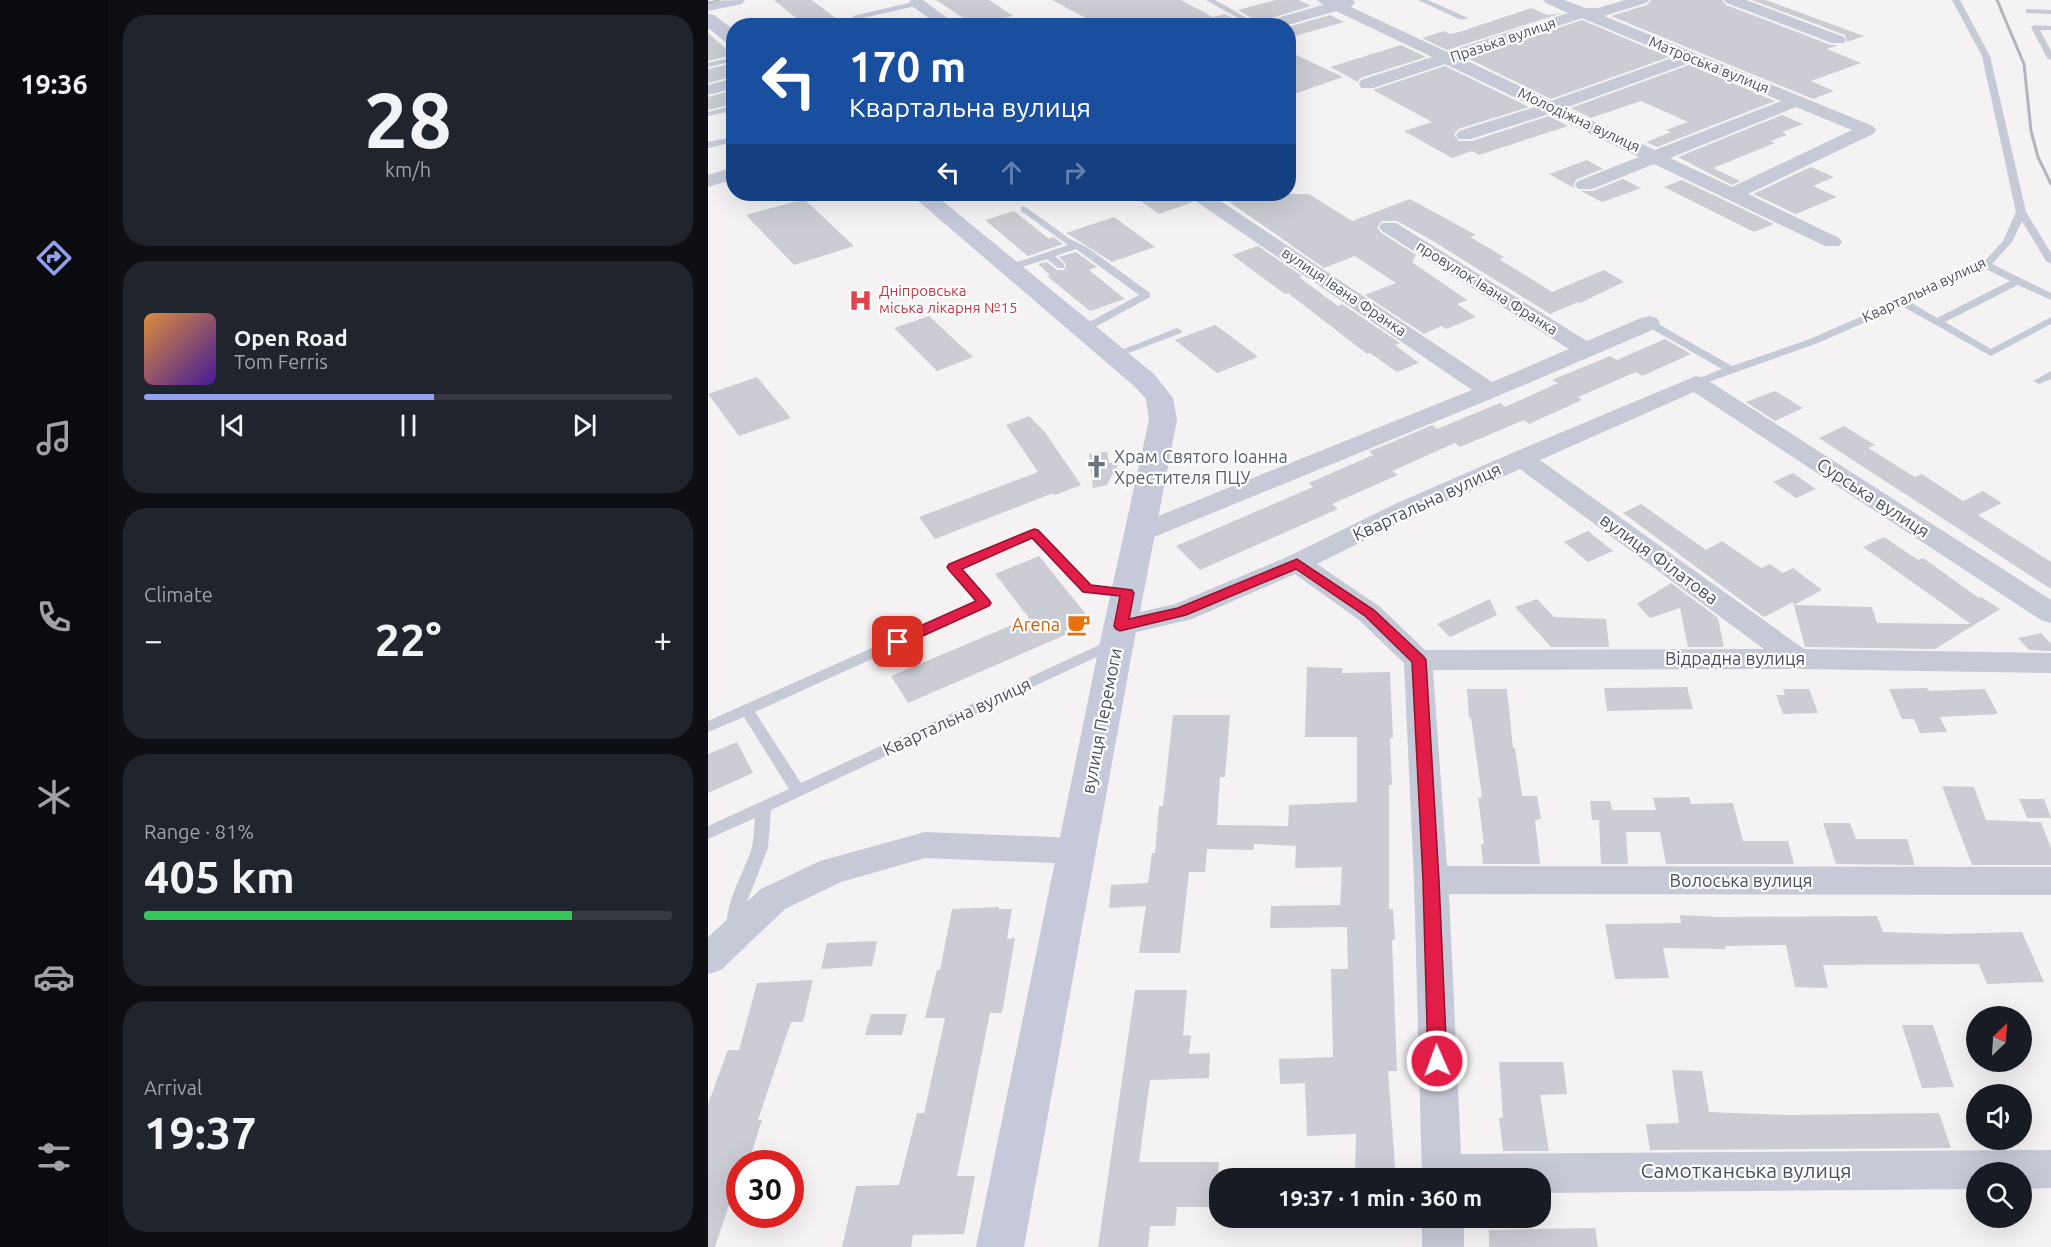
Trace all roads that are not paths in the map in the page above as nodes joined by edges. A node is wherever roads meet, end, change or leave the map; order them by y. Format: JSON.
{"nodes":[{"id":1,"x":736,"y":0,"type":"edge"},
{"id":2,"x":1210,"y":0,"type":"edge"},
{"id":3,"x":1355,"y":0,"type":"edge"},
{"id":4,"x":1422,"y":0,"type":"edge"},
{"id":5,"x":1551,"y":0,"type":"edge"},
{"id":6,"x":1641,"y":0,"type":"edge"},
{"id":7,"x":1732,"y":0,"type":"edge"},
{"id":8,"x":1956,"y":0,"type":"edge"},
{"id":9,"x":917,"y":3,"type":"joint"},
{"id":10,"x":1331,"y":3,"type":"edge"},
{"id":11,"x":708,"y":6,"type":"edge"},
{"id":12,"x":2029,"y":11,"type":"dead end"},
{"id":13,"x":2051,"y":12,"type":"edge"},
{"id":14,"x":1582,"y":13,"type":"junction"},
{"id":15,"x":856,"y":18,"type":"edge"},
{"id":16,"x":939,"y":18,"type":"edge"},
{"id":17,"x":1243,"y":18,"type":"edge"},
{"id":18,"x":1288,"y":18,"type":"edge"},
{"id":19,"x":1464,"y":18,"type":"dead end"},
{"id":20,"x":708,"y":19,"type":"edge"},
{"id":21,"x":2051,"y":28,"type":"edge"},
{"id":22,"x":726,"y":33,"type":"edge"},
{"id":23,"x":1838,"y":40,"type":"dead end"},
{"id":24,"x":1690,"y":57,"type":"junction"},
{"id":25,"x":2051,"y":58,"type":"edge"},
{"id":26,"x":1449,"y":59,"type":"junction"},
{"id":27,"x":726,"y":61,"type":"edge"},
{"id":28,"x":708,"y":65,"type":"edge"},
{"id":29,"x":1367,"y":84,"type":"dead end"},
{"id":30,"x":726,"y":85,"type":"edge"},
{"id":31,"x":708,"y":90,"type":"edge"},
{"id":32,"x":1795,"y":101,"type":"junction"},
{"id":33,"x":1552,"y":107,"type":"junction"},
{"id":34,"x":726,"y":110,"type":"edge"},
{"id":35,"x":708,"y":114,"type":"edge"},
{"id":36,"x":1465,"y":135,"type":"dead end"},
{"id":37,"x":726,"y":141,"type":"edge"},
{"id":38,"x":708,"y":145,"type":"edge"},
{"id":39,"x":1658,"y":158,"type":"junction"},
{"id":40,"x":726,"y":175,"type":"edge"},
{"id":41,"x":708,"y":180,"type":"edge"},
{"id":42,"x":1585,"y":185,"type":"dead end"},
{"id":43,"x":1733,"y":194,"type":"junction"},
{"id":44,"x":929,"y":201,"type":"edge"},
{"id":45,"x":1208,"y":201,"type":"edge"},
{"id":46,"x":1024,"y":208,"type":"dead end"},
{"id":47,"x":2020,"y":212,"type":"junction"},
{"id":48,"x":1389,"y":227,"type":"dead end"},
{"id":49,"x":1832,"y":242,"type":"dead end"},
{"id":50,"x":1076,"y":246,"type":"junction"},
{"id":51,"x":1048,"y":255,"type":"junction"},
{"id":52,"x":2051,"y":261,"type":"edge"},
{"id":53,"x":1986,"y":265,"type":"junction"},
{"id":54,"x":1061,"y":266,"type":"dead end"},
{"id":55,"x":1009,"y":267,"type":"junction"},
{"id":56,"x":2019,"y":281,"type":"junction"},
{"id":57,"x":2051,"y":297,"type":"edge"},
{"id":58,"x":1901,"y":302,"type":"junction"},
{"id":59,"x":2051,"y":320,"type":"edge"},
{"id":60,"x":1937,"y":322,"type":"junction"},
{"id":61,"x":1649,"y":323,"type":"joint"},
{"id":62,"x":1084,"y":329,"type":"junction"},
{"id":63,"x":1177,"y":331,"type":"dead end"},
{"id":64,"x":1586,"y":350,"type":"junction"},
{"id":65,"x":1114,"y":354,"type":"junction"},
{"id":66,"x":1731,"y":370,"type":"junction"},
{"id":67,"x":2051,"y":375,"type":"edge"},
{"id":68,"x":2039,"y":381,"type":"dead end"},
{"id":69,"x":1696,"y":383,"type":"junction"},
{"id":70,"x":1490,"y":391,"type":"junction"},
{"id":71,"x":1521,"y":458,"type":"junction"},
{"id":72,"x":1140,"y":533,"type":"junction"},
{"id":73,"x":1297,"y":563,"type":"junction"},
{"id":74,"x":2051,"y":613,"type":"edge"},
{"id":75,"x":1122,"y":620,"type":"junction"},
{"id":76,"x":1798,"y":659,"type":"junction"},
{"id":77,"x":1419,"y":660,"type":"junction"},
{"id":78,"x":2051,"y":663,"type":"edge"},
{"id":79,"x":747,"y":710,"type":"junction"},
{"id":80,"x":708,"y":727,"type":"edge"},
{"id":81,"x":798,"y":791,"type":"junction"},
{"id":82,"x":764,"y":807,"type":"junction"},
{"id":83,"x":708,"y":833,"type":"edge"},
{"id":84,"x":1077,"y":851,"type":"junction"},
{"id":85,"x":1431,"y":880,"type":"junction"},
{"id":86,"x":2051,"y":881,"type":"edge"},
{"id":87,"x":734,"y":935,"type":"junction"},
{"id":88,"x":708,"y":959,"type":"edge"},
{"id":89,"x":1442,"y":1168,"type":"edge"},
{"id":90,"x":2051,"y":1169,"type":"edge"},
{"id":91,"x":1551,"y":1175,"type":"edge"},
{"id":92,"x":1443,"y":1228,"type":"edge"},
{"id":93,"x":1000,"y":1247,"type":"edge"},
{"id":94,"x":1443,"y":1247,"type":"edge"}],
"edges":[{"from":1,"to":11,"type":"street"},
{"from":2,"to":17,"type":"lane"},
{"from":3,"to":10,"type":"street"},
{"from":4,"to":19,"type":"lane"},
{"from":5,"to":14,"type":"street","name":"Матроська вулиця"},
{"from":6,"to":14,"type":"street","name":"Празька вулиця"},
{"from":7,"to":23,"type":"street"},
{"from":8,"to":47,"type":"lane"},
{"from":9,"to":15,"type":"lane"},
{"from":9,"to":16,"type":"street"},
{"from":10,"to":18,"type":"street"},
{"from":10,"to":26,"type":"street","name":"Молодіжна вулиця"},
{"from":12,"to":13,"type":"lane"},
{"from":14,"to":24,"type":"street","name":"Матроська вулиця"},
{"from":14,"to":26,"type":"street","name":"Празька вулиця"},
{"from":20,"to":22,"type":"street"},
{"from":21,"to":25,"type":"lane"},
{"from":24,"to":32,"type":"street","name":"Матроська вулиця"},
{"from":24,"to":33,"type":"street"},
{"from":26,"to":29,"type":"street","name":"Празька вулиця"},
{"from":26,"to":33,"type":"street","name":"Молодіжна вулиця"},
{"from":27,"to":28,"type":"lane"},
{"from":30,"to":31,"type":"street"},
{"from":32,"to":39,"type":"street"},
{"from":32,"to":43,"type":"street","name":"Матроська вулиця"},
{"from":33,"to":36,"type":"street"},
{"from":33,"to":39,"type":"street","name":"Молодіжна вулиця"},
{"from":34,"to":35,"type":"lane"},
{"from":37,"to":38,"type":"lane"},
{"from":39,"to":42,"type":"street"},
{"from":39,"to":43,"type":"street","name":"Молодіжна вулиця"},
{"from":40,"to":41,"type":"street"},
{"from":43,"to":49,"type":"street","name":"Молодіжна вулиця"},
{"from":44,"to":55,"type":"street","name":"вулиця Перемоги"},
{"from":45,"to":70,"type":"street","name":"вулиця Івана Франка"},
{"from":46,"to":50,"type":"lane"},
{"from":47,"to":52,"type":"lane"},
{"from":47,"to":53,"type":"lane","name":"Квартальна вулиця"},
{"from":48,"to":64,"type":"street","name":"провулок Івана Франка"},
{"from":50,"to":51,"type":"lane"},
{"from":50,"to":62,"type":"lane"},
{"from":51,"to":54,"type":"lane"},
{"from":51,"to":55,"type":"lane"},
{"from":53,"to":56,"type":"lane"},
{"from":53,"to":58,"type":"lane","name":"Квартальна вулиця"},
{"from":55,"to":62,"type":"street","name":"вулиця Перемоги"},
{"from":56,"to":57,"type":"lane"},
{"from":56,"to":60,"type":"lane"},
{"from":58,"to":60,"type":"lane"},
{"from":58,"to":66,"type":"lane","name":"Квартальна вулиця"},
{"from":59,"to":60,"type":"lane"},
{"from":61,"to":64,"type":"street"},
{"from":61,"to":66,"type":"lane"},
{"from":62,"to":65,"type":"street","name":"вулиця Перемоги"},
{"from":63,"to":65,"type":"lane"},
{"from":64,"to":70,"type":"street"},
{"from":65,"to":72,"type":"street","name":"вулиця Перемоги"},
{"from":66,"to":69,"type":"lane","name":"Квартальна вулиця"},
{"from":67,"to":68,"type":"lane"},
{"from":69,"to":71,"type":"street","name":"Квартальна вулиця"},
{"from":69,"to":74,"type":"street","name":"Сурська вулиця"},
{"from":70,"to":72,"type":"street"},
{"from":71,"to":73,"type":"street","name":"Квартальна вулиця"},
{"from":71,"to":76,"type":"street","name":"вулиця Філатова"},
{"from":72,"to":75,"type":"street","name":"вулиця Перемоги"},
{"from":73,"to":75,"type":"street","name":"Квартальна вулиця"},
{"from":73,"to":77,"type":"street"},
{"from":75,"to":79,"type":"lane","name":"Квартальна вулиця"},
{"from":75,"to":81,"type":"lane","name":"Квартальна вулиця"},
{"from":75,"to":84,"type":"street","name":"вулиця Перемоги"},
{"from":76,"to":77,"type":"street","name":"Відрадна вулиця"},
{"from":76,"to":78,"type":"street","name":"Відрадна вулиця"},
{"from":77,"to":85,"type":"street"},
{"from":79,"to":80,"type":"lane","name":"Квартальна вулиця"},
{"from":79,"to":81,"type":"lane"},
{"from":81,"to":82,"type":"lane","name":"Квартальна вулиця"},
{"from":82,"to":83,"type":"lane","name":"Квартальна вулиця"},
{"from":82,"to":87,"type":"lane"},
{"from":84,"to":87,"type":"street"},
{"from":84,"to":93,"type":"street","name":"вулиця Перемоги"},
{"from":85,"to":86,"type":"street","name":"Волоська вулиця"},
{"from":85,"to":89,"type":"street"},
{"from":87,"to":88,"type":"street"},
{"from":90,"to":91,"type":"street","name":"Самотканська вулиця"},
{"from":92,"to":94,"type":"street"}]}
